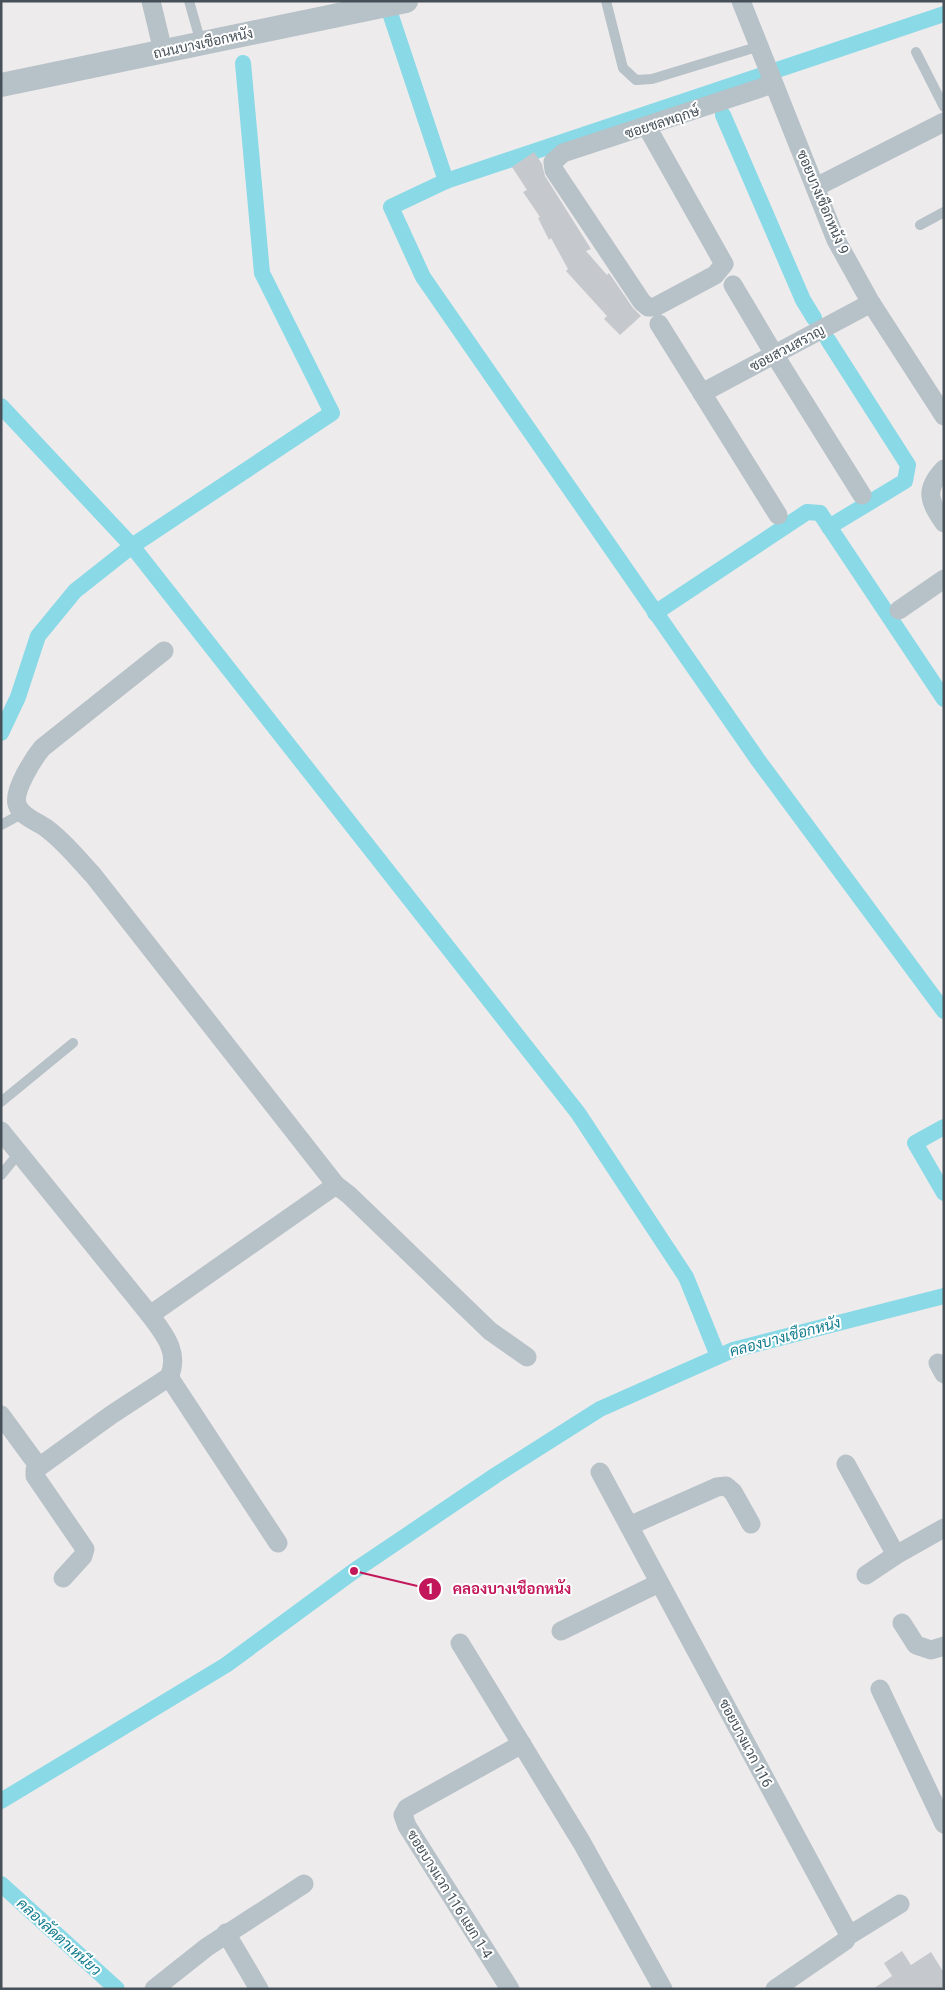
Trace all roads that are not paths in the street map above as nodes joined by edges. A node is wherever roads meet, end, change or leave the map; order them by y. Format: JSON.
{"nodes":[{"id":1,"x":151,"y":1,"type":"edge"},
{"id":2,"x":189,"y":1,"type":"edge"},
{"id":3,"x":406,"y":1,"type":"edge"},
{"id":4,"x":606,"y":1,"type":"edge"},
{"id":5,"x":741,"y":1,"type":"edge"},
{"id":6,"x":201,"y":43,"type":"junction"},
{"id":7,"x":163,"y":51,"type":"junction"},
{"id":8,"x":916,"y":52,"type":"dead end"},
{"id":9,"x":766,"y":67,"type":"junction"},
{"id":10,"x":1,"y":85,"type":"edge"},
{"id":11,"x":944,"y":107,"type":"edge"},
{"id":12,"x":647,"y":127,"type":"junction"},
{"id":13,"x":942,"y":128,"type":"edge"},
{"id":14,"x":816,"y":187,"type":"junction"},
{"id":15,"x":944,"y":212,"type":"edge"},
{"id":16,"x":920,"y":225,"type":"dead end"},
{"id":17,"x":733,"y":285,"type":"dead end"},
{"id":18,"x":871,"y":303,"type":"junction"},
{"id":19,"x":659,"y":324,"type":"dead end"},
{"id":20,"x":774,"y":354,"type":"junction"},
{"id":21,"x":702,"y":392,"type":"junction"},
{"id":22,"x":944,"y":416,"type":"edge"},
{"id":23,"x":944,"y":469,"type":"edge"},
{"id":24,"x":862,"y":495,"type":"dead end"},
{"id":25,"x":778,"y":514,"type":"dead end"},
{"id":26,"x":944,"y":524,"type":"edge"},
{"id":27,"x":944,"y":579,"type":"edge"},
{"id":28,"x":899,"y":610,"type":"dead end"},
{"id":29,"x":164,"y":651,"type":"dead end"},
{"id":30,"x":23,"y":813,"type":"junction"},
{"id":31,"x":1,"y":826,"type":"edge"},
{"id":32,"x":74,"y":1043,"type":"dead end"},
{"id":33,"x":1,"y":1102,"type":"edge"},
{"id":34,"x":1,"y":1131,"type":"edge"},
{"id":35,"x":19,"y":1154,"type":"junction"},
{"id":36,"x":1,"y":1175,"type":"edge"},
{"id":37,"x":336,"y":1185,"type":"junction"},
{"id":38,"x":150,"y":1316,"type":"junction"},
{"id":39,"x":527,"y":1357,"type":"dead end"},
{"id":40,"x":169,"y":1377,"type":"junction"},
{"id":41,"x":1,"y":1415,"type":"edge"},
{"id":42,"x":846,"y":1464,"type":"dead end"},
{"id":43,"x":39,"y":1467,"type":"junction"},
{"id":44,"x":600,"y":1472,"type":"dead end"},
{"id":45,"x":751,"y":1524,"type":"dead end"},
{"id":46,"x":629,"y":1526,"type":"junction"},
{"id":47,"x":944,"y":1528,"type":"edge"},
{"id":48,"x":278,"y":1543,"type":"dead end"},
{"id":49,"x":896,"y":1555,"type":"junction"},
{"id":50,"x":866,"y":1575,"type":"dead end"},
{"id":51,"x":63,"y":1578,"type":"dead end"},
{"id":52,"x":659,"y":1582,"type":"junction"},
{"id":53,"x":902,"y":1623,"type":"dead end"},
{"id":54,"x":561,"y":1631,"type":"dead end"},
{"id":55,"x":460,"y":1643,"type":"dead end"},
{"id":56,"x":944,"y":1647,"type":"edge"},
{"id":57,"x":880,"y":1689,"type":"dead end"},
{"id":58,"x":522,"y":1744,"type":"junction"},
{"id":59,"x":944,"y":1824,"type":"edge"},
{"id":60,"x":304,"y":1884,"type":"dead end"},
{"id":61,"x":900,"y":1904,"type":"dead end"},
{"id":62,"x":226,"y":1933,"type":"junction"},
{"id":63,"x":848,"y":1936,"type":"junction"},
{"id":64,"x":157,"y":1986,"type":"edge"},
{"id":65,"x":259,"y":1989,"type":"edge"},
{"id":66,"x":510,"y":1989,"type":"edge"},
{"id":67,"x":663,"y":1989,"type":"edge"},
{"id":68,"x":775,"y":1989,"type":"edge"}],
"edges":[{"from":1,"to":7,"type":"street"},
{"from":2,"to":6,"type":"lane"},
{"from":3,"to":6,"type":"street","name":"ถนนบางเชือกหนัง"},
{"from":4,"to":9,"type":"lane"},
{"from":5,"to":9,"type":"street","name":"ซอยบางเชือกหนัง 9"},
{"from":6,"to":7,"type":"street","name":"ถนนบางเชือกหนัง"},
{"from":7,"to":10,"type":"street","name":"ถนนบางเชือกหนัง"},
{"from":8,"to":11,"type":"lane"},
{"from":9,"to":12,"type":"street","name":"ซอยชลพฤกษ์"},
{"from":9,"to":14,"type":"street","name":"ซอยบางเชือกหนัง 9"},
{"from":12,"to":12,"type":"street","name":"ซอยชลพฤกษ์"},
{"from":13,"to":14,"type":"street"},
{"from":14,"to":18,"type":"street","name":"ซอยบางเชือกหนัง 9"},
{"from":15,"to":16,"type":"lane"},
{"from":17,"to":20,"type":"street"},
{"from":18,"to":20,"type":"street","name":"ซอยสวนสราญ"},
{"from":18,"to":22,"type":"street","name":"ซอยบางเชือกหนัง 9"},
{"from":19,"to":21,"type":"street"},
{"from":20,"to":21,"type":"street","name":"ซอยสวนสราญ"},
{"from":20,"to":24,"type":"street"},
{"from":21,"to":25,"type":"street"},
{"from":23,"to":26,"type":"street"},
{"from":27,"to":28,"type":"street"},
{"from":29,"to":30,"type":"street"},
{"from":30,"to":31,"type":"lane"},
{"from":30,"to":37,"type":"street"},
{"from":32,"to":33,"type":"lane"},
{"from":34,"to":35,"type":"street"},
{"from":35,"to":36,"type":"lane"},
{"from":35,"to":38,"type":"street"},
{"from":37,"to":38,"type":"street"},
{"from":37,"to":39,"type":"street"},
{"from":38,"to":40,"type":"street"},
{"from":40,"to":43,"type":"street"},
{"from":40,"to":48,"type":"street"},
{"from":41,"to":43,"type":"street"},
{"from":42,"to":49,"type":"street"},
{"from":43,"to":51,"type":"street"},
{"from":44,"to":46,"type":"street","name":"ซอยบางแวก 116"},
{"from":45,"to":46,"type":"street"},
{"from":46,"to":52,"type":"street","name":"ซอยบางแวก 116"},
{"from":47,"to":49,"type":"street"},
{"from":49,"to":50,"type":"street"},
{"from":52,"to":54,"type":"street"},
{"from":52,"to":63,"type":"street","name":"ซอยบางแวก 116"},
{"from":53,"to":56,"type":"street"},
{"from":55,"to":58,"type":"street"},
{"from":57,"to":59,"type":"street"},
{"from":58,"to":66,"type":"street","name":"ซอยบางแวก 116 แยก 1-4"},
{"from":58,"to":67,"type":"street"},
{"from":60,"to":62,"type":"street"},
{"from":61,"to":63,"type":"street"},
{"from":62,"to":64,"type":"street"},
{"from":62,"to":65,"type":"street"},
{"from":63,"to":68,"type":"street"}]}
